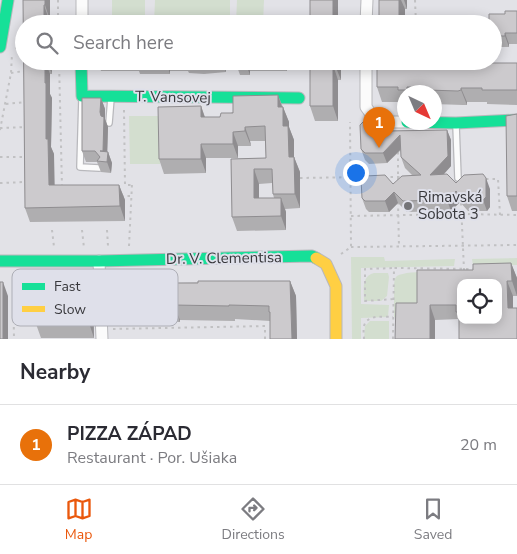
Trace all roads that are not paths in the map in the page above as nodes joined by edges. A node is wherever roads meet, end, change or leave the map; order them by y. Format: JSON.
{"nodes":[{"id":1,"x":8,"y":0,"type":"edge"},
{"id":2,"x":82,"y":0,"type":"edge"},
{"id":3,"x":367,"y":0,"type":"edge"},
{"id":4,"x":82,"y":15,"type":"edge"},
{"id":5,"x":366,"y":15,"type":"edge"},
{"id":6,"x":2,"y":24,"type":"edge"},
{"id":7,"x":0,"y":47,"type":"edge"},
{"id":8,"x":82,"y":70,"type":"edge"},
{"id":9,"x":366,"y":70,"type":"edge"},
{"id":10,"x":82,"y":96,"type":"junction"},
{"id":11,"x":111,"y":96,"type":"junction"},
{"id":12,"x":299,"y":98,"type":"dead end"},
{"id":13,"x":517,"y":120,"type":"edge"},
{"id":14,"x":397,"y":122,"type":"edge"},
{"id":15,"x":442,"y":123,"type":"edge"},
{"id":16,"x":456,"y":123,"type":"junction"},
{"id":17,"x":109,"y":124,"type":"dead end"},
{"id":18,"x":99,"y":168,"type":"edge"},
{"id":19,"x":458,"y":178,"type":"edge"},
{"id":20,"x":0,"y":261,"type":"edge"},
{"id":21,"x":99,"y":261,"type":"junction"},
{"id":22,"x":99,"y":269,"type":"edge"},
{"id":23,"x":336,"y":339,"type":"edge"}],
"edges":[{"from":1,"to":6,"type":"street"},
{"from":2,"to":4,"type":"street"},
{"from":3,"to":5,"type":"street"},
{"from":6,"to":7,"type":"street"},
{"from":8,"to":10,"type":"street"},
{"from":9,"to":14,"type":"street"},
{"from":10,"to":11,"type":"street","name":"T. Vansovej"},
{"from":10,"to":18,"type":"lane"},
{"from":11,"to":12,"type":"street","name":"T. Vansovej"},
{"from":11,"to":17,"type":"lane"},
{"from":13,"to":16,"type":"street"},
{"from":15,"to":16,"type":"street"},
{"from":16,"to":19,"type":"lane"},
{"from":20,"to":21,"type":"street","name":"Dr. V. Clementisa"},
{"from":21,"to":22,"type":"street"},
{"from":21,"to":23,"type":"street","name":"Dr. V. Clementisa"}]}
